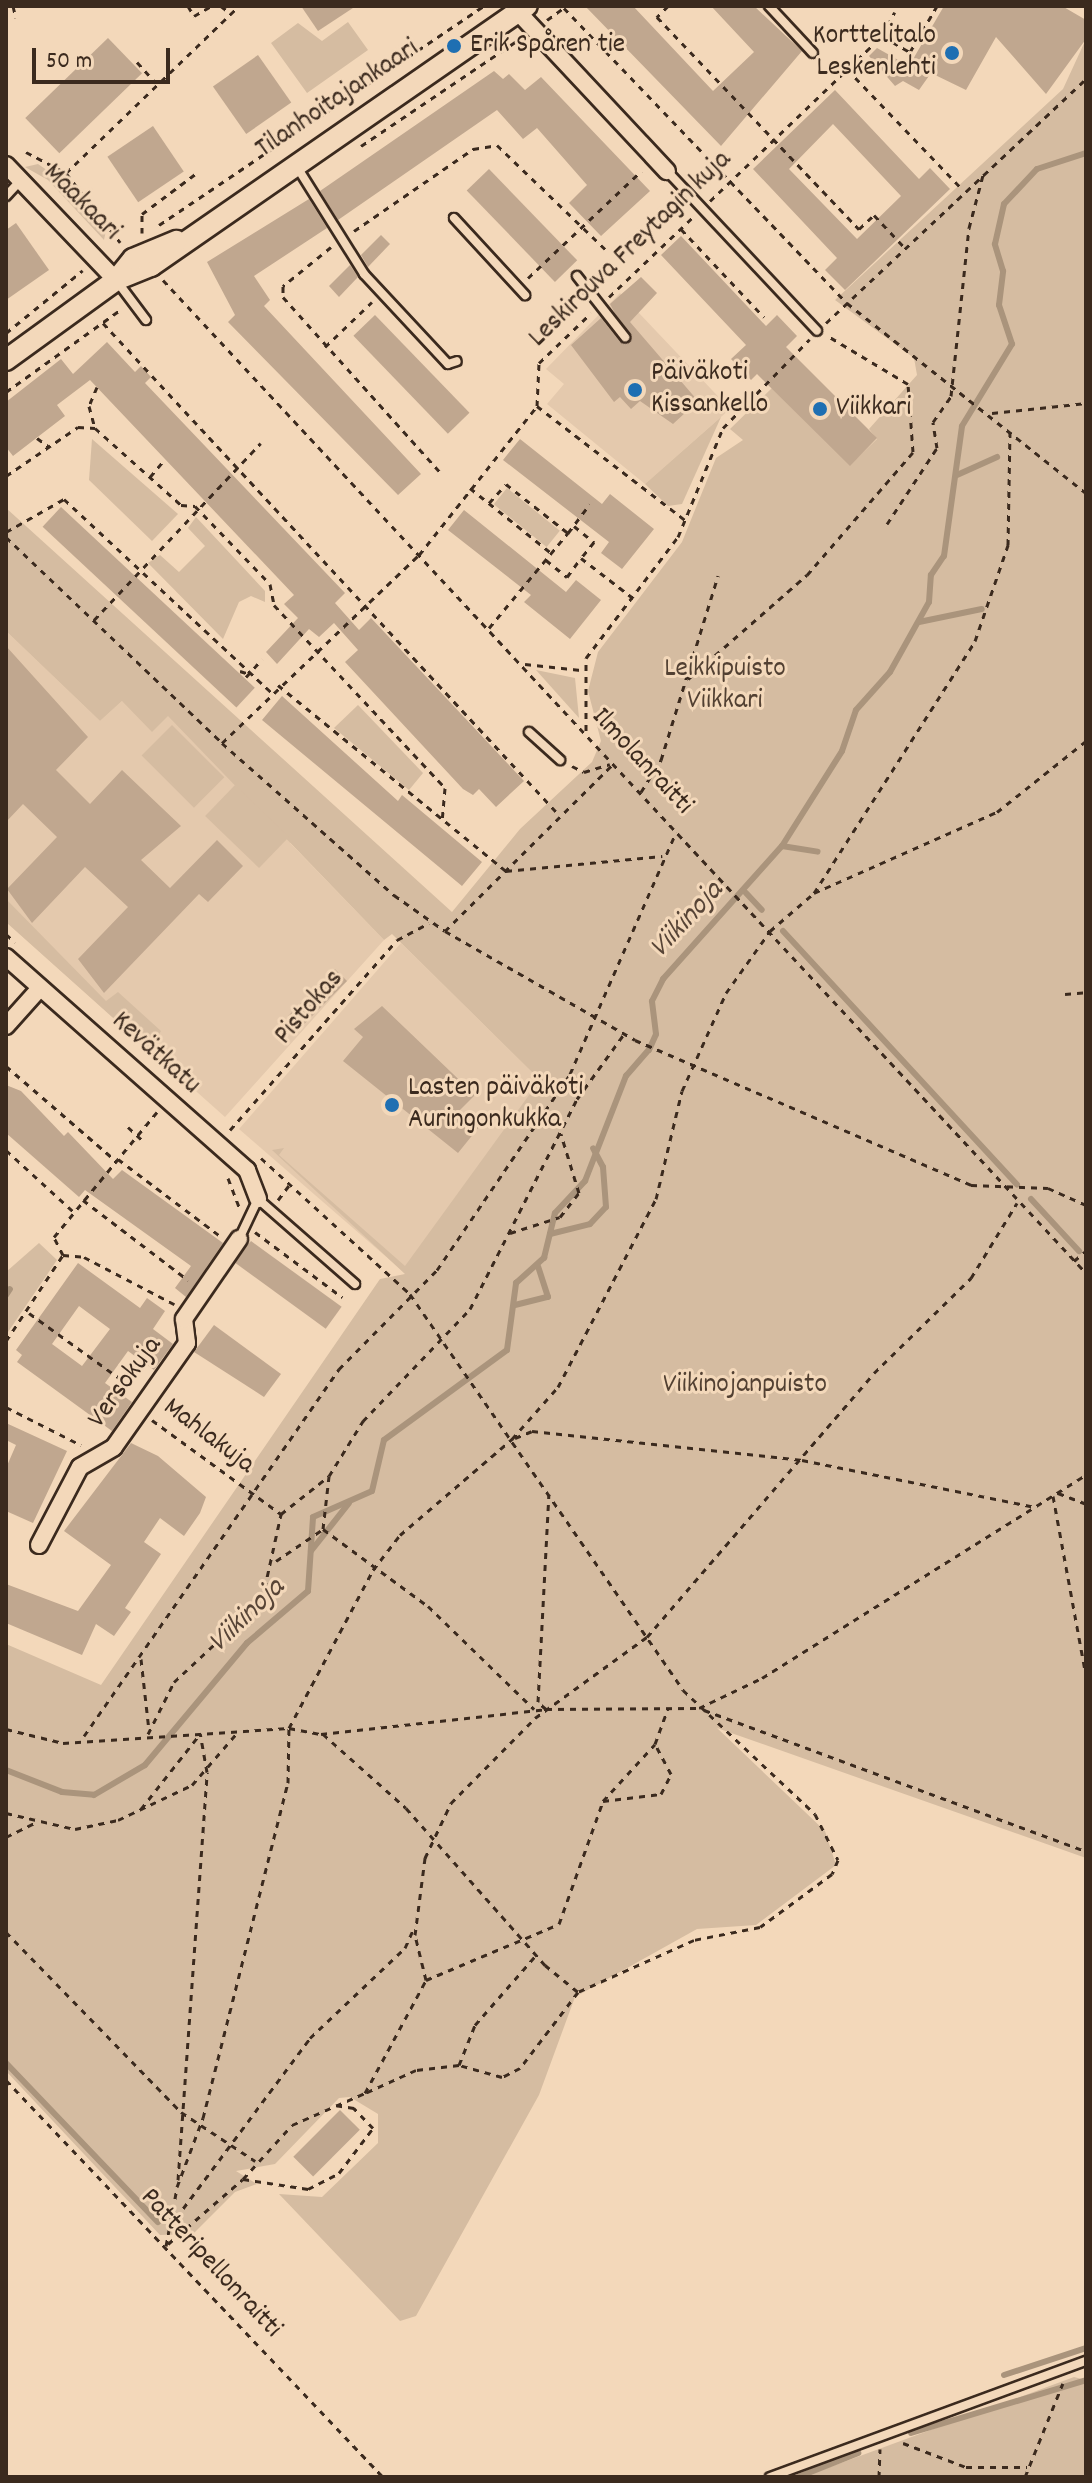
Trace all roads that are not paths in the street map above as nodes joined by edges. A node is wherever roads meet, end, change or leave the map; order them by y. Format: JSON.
{"nodes":[{"id":1,"x":769,"y":6,"type":"edge"},
{"id":2,"x":523,"y":9,"type":"edge"},
{"id":3,"x":813,"y":53,"type":"dead end"},
{"id":4,"x":294,"y":163,"type":"junction"},
{"id":5,"x":6,"y":165,"type":"edge"},
{"id":6,"x":667,"y":171,"type":"joint"},
{"id":7,"x":22,"y":180,"type":"junction"},
{"id":8,"x":6,"y":196,"type":"edge"},
{"id":9,"x":454,"y":218,"type":"dead end"},
{"id":10,"x":577,"y":276,"type":"dead end"},
{"id":11,"x":116,"y":280,"type":"junction"},
{"id":12,"x":522,"y":291,"type":"road end"},
{"id":13,"x":146,"y":320,"type":"dead end"},
{"id":14,"x":817,"y":331,"type":"road end"},
{"id":15,"x":625,"y":337,"type":"dead end"},
{"id":16,"x":6,"y":360,"type":"edge"},
{"id":17,"x":457,"y":361,"type":"dead end"},
{"id":18,"x":529,"y":732,"type":"dead end"},
{"id":19,"x":560,"y":760,"type":"road end"},
{"id":20,"x":6,"y":957,"type":"edge"},
{"id":21,"x":40,"y":988,"type":"junction"},
{"id":22,"x":6,"y":1026,"type":"edge"},
{"id":23,"x":258,"y":1199,"type":"junction"},
{"id":24,"x":240,"y":1237,"type":"joint"},
{"id":25,"x":355,"y":1284,"type":"dead end"},
{"id":26,"x":39,"y":1545,"type":"dead end"},
{"id":27,"x":1086,"y":2361,"type":"edge"},
{"id":28,"x":770,"y":2477,"type":"edge"}],
"edges":[{"from":1,"to":3,"type":"lane"},
{"from":2,"to":4,"type":"street","name":"Tilanhoitajankaari"},
{"from":2,"to":6,"type":"street"},
{"from":4,"to":11,"type":"street","name":"Tilanhoitajankaari"},
{"from":4,"to":17,"type":"lane"},
{"from":5,"to":7,"type":"street","name":"Maakaari"},
{"from":6,"to":14,"type":"lane"},
{"from":7,"to":8,"type":"lane"},
{"from":7,"to":11,"type":"street","name":"Maakaari"},
{"from":9,"to":12,"type":"lane"},
{"from":10,"to":15,"type":"lane"},
{"from":11,"to":13,"type":"lane"},
{"from":11,"to":16,"type":"street","name":"Tilanhoitajankaari"},
{"from":18,"to":19,"type":"lane"},
{"from":20,"to":21,"type":"street","name":"Kevätkatu"},
{"from":21,"to":22,"type":"street"},
{"from":21,"to":23,"type":"street","name":"Kevätkatu"},
{"from":23,"to":24,"type":"lane","name":"Versokuja"},
{"from":23,"to":25,"type":"lane"},
{"from":24,"to":26,"type":"street","name":"Versokuja"},
{"from":27,"to":28,"type":"lane"}]}
